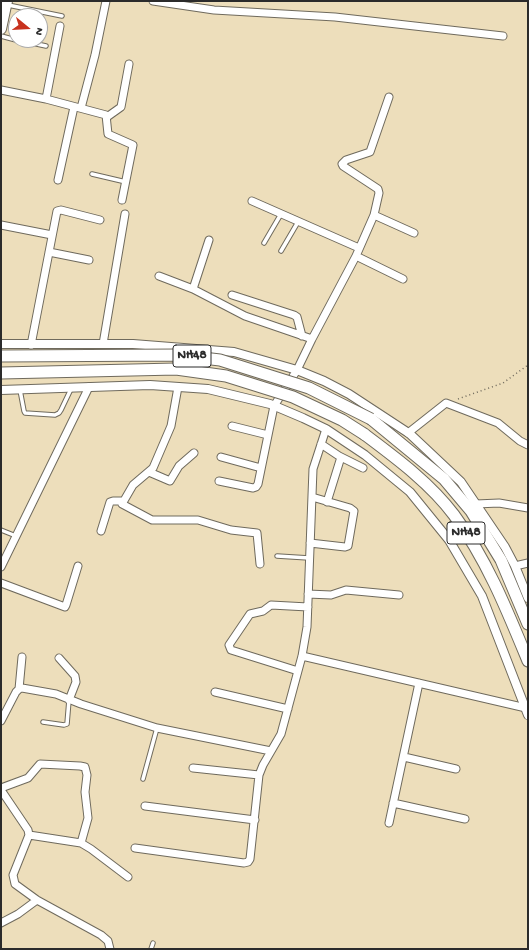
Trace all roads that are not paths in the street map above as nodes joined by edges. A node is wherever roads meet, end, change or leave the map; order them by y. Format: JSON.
{"nodes":[{"id":1,"x":106,"y":1,"type":"edge"},
{"id":2,"x":153,"y":1,"type":"edge"},
{"id":3,"x":7,"y":3,"type":"edge"},
{"id":4,"x":62,"y":16,"type":"dead end"},
{"id":5,"x":60,"y":26,"type":"dead end"},
{"id":6,"x":1,"y":29,"type":"edge"},
{"id":7,"x":502,"y":36,"type":"dead end"},
{"id":8,"x":129,"y":64,"type":"dead end"},
{"id":9,"x":1,"y":90,"type":"edge"},
{"id":10,"x":389,"y":97,"type":"dead end"},
{"id":11,"x":46,"y":99,"type":"junction"},
{"id":12,"x":78,"y":107,"type":"junction"},
{"id":13,"x":107,"y":117,"type":"junction"},
{"id":14,"x":92,"y":174,"type":"dead end"},
{"id":15,"x":58,"y":180,"type":"dead end"},
{"id":16,"x":126,"y":182,"type":"junction"},
{"id":17,"x":122,"y":200,"type":"dead end"},
{"id":18,"x":252,"y":201,"type":"dead end"},
{"id":19,"x":125,"y":214,"type":"dead end"},
{"id":20,"x":281,"y":214,"type":"junction"},
{"id":21,"x":374,"y":215,"type":"junction"},
{"id":22,"x":100,"y":220,"type":"dead end"},
{"id":23,"x":298,"y":222,"type":"junction"},
{"id":24,"x":1,"y":225,"type":"edge"},
{"id":25,"x":414,"y":233,"type":"dead end"},
{"id":26,"x":52,"y":235,"type":"junction"},
{"id":27,"x":208,"y":240,"type":"dead end"},
{"id":28,"x":264,"y":243,"type":"dead end"},
{"id":29,"x":360,"y":248,"type":"junction"},
{"id":30,"x":281,"y":251,"type":"dead end"},
{"id":31,"x":49,"y":252,"type":"junction"},
{"id":32,"x":356,"y":256,"type":"junction"},
{"id":33,"x":89,"y":260,"type":"dead end"},
{"id":34,"x":159,"y":276,"type":"dead end"},
{"id":35,"x":403,"y":279,"type":"dead end"},
{"id":36,"x":193,"y":289,"type":"junction"},
{"id":37,"x":232,"y":295,"type":"dead end"},
{"id":38,"x":302,"y":336,"type":"junction"},
{"id":39,"x":312,"y":340,"type":"junction"},
{"id":40,"x":1,"y":344,"type":"edge"},
{"id":41,"x":103,"y":344,"type":"junction"},
{"id":42,"x":31,"y":345,"type":"junction"},
{"id":43,"x":1,"y":356,"type":"edge"},
{"id":44,"x":1,"y":372,"type":"edge"},
{"id":45,"x":300,"y":372,"type":"junction"},
{"id":46,"x":89,"y":387,"type":"junction"},
{"id":47,"x":178,"y":387,"type":"junction"},
{"id":48,"x":72,"y":388,"type":"junction"},
{"id":49,"x":20,"y":389,"type":"junction"},
{"id":50,"x":1,"y":390,"type":"edge"},
{"id":51,"x":277,"y":408,"type":"junction"},
{"id":52,"x":232,"y":426,"type":"dead end"},
{"id":53,"x":326,"y":429,"type":"junction"},
{"id":54,"x":408,"y":433,"type":"junction"},
{"id":55,"x":268,"y":436,"type":"junction"},
{"id":56,"x":321,"y":444,"type":"junction"},
{"id":57,"x":528,"y":445,"type":"edge"},
{"id":58,"x":194,"y":454,"type":"dead end"},
{"id":59,"x":221,"y":457,"type":"dead end"},
{"id":60,"x":341,"y":457,"type":"junction"},
{"id":61,"x":261,"y":468,"type":"junction"},
{"id":62,"x":363,"y":468,"type":"dead end"},
{"id":63,"x":149,"y":472,"type":"junction"},
{"id":64,"x":219,"y":481,"type":"dead end"},
{"id":65,"x":312,"y":497,"type":"junction"},
{"id":66,"x":122,"y":502,"type":"junction"},
{"id":67,"x":327,"y":502,"type":"junction"},
{"id":68,"x":476,"y":504,"type":"junction"},
{"id":69,"x":528,"y":508,"type":"edge"},
{"id":70,"x":1,"y":530,"type":"edge"},
{"id":71,"x":101,"y":532,"type":"dead end"},
{"id":72,"x":16,"y":536,"type":"junction"},
{"id":73,"x":310,"y":543,"type":"junction"},
{"id":74,"x":277,"y":556,"type":"dead end"},
{"id":75,"x":310,"y":558,"type":"junction"},
{"id":76,"x":528,"y":563,"type":"edge"},
{"id":77,"x":260,"y":564,"type":"dead end"},
{"id":78,"x":78,"y":566,"type":"dead end"},
{"id":79,"x":515,"y":566,"type":"junction"},
{"id":80,"x":1,"y":567,"type":"edge"},
{"id":81,"x":1,"y":583,"type":"edge"},
{"id":82,"x":308,"y":594,"type":"junction"},
{"id":83,"x":399,"y":595,"type":"dead end"},
{"id":84,"x":528,"y":598,"type":"edge"},
{"id":85,"x":308,"y":607,"type":"junction"},
{"id":86,"x":528,"y":624,"type":"edge"},
{"id":87,"x":302,"y":656,"type":"junction"},
{"id":88,"x":22,"y":658,"type":"dead end"},
{"id":89,"x":59,"y":658,"type":"dead end"},
{"id":90,"x":528,"y":661,"type":"edge"},
{"id":91,"x":298,"y":671,"type":"junction"},
{"id":92,"x":419,"y":683,"type":"junction"},
{"id":93,"x":18,"y":689,"type":"junction"},
{"id":94,"x":215,"y":692,"type":"dead end"},
{"id":95,"x":69,"y":700,"type":"junction"},
{"id":96,"x":288,"y":710,"type":"junction"},
{"id":97,"x":527,"y":712,"type":"edge"},
{"id":98,"x":1,"y":721,"type":"edge"},
{"id":99,"x":43,"y":722,"type":"dead end"},
{"id":100,"x":157,"y":728,"type":"junction"},
{"id":101,"x":271,"y":751,"type":"junction"},
{"id":102,"x":404,"y":756,"type":"junction"},
{"id":103,"x":194,"y":768,"type":"dead end"},
{"id":104,"x":456,"y":768,"type":"dead end"},
{"id":105,"x":259,"y":775,"type":"junction"},
{"id":106,"x":143,"y":779,"type":"dead end"},
{"id":107,"x":1,"y":789,"type":"edge"},
{"id":108,"x":394,"y":803,"type":"junction"},
{"id":109,"x":145,"y":806,"type":"dead end"},
{"id":110,"x":465,"y":819,"type":"dead end"},
{"id":111,"x":255,"y":820,"type":"junction"},
{"id":112,"x":389,"y":823,"type":"dead end"},
{"id":113,"x":29,"y":835,"type":"junction"},
{"id":114,"x":81,"y":843,"type":"junction"},
{"id":115,"x":135,"y":848,"type":"dead end"},
{"id":116,"x":128,"y":877,"type":"dead end"},
{"id":117,"x":37,"y":900,"type":"junction"},
{"id":118,"x":1,"y":923,"type":"edge"},
{"id":119,"x":153,"y":943,"type":"dead end"},
{"id":120,"x":110,"y":949,"type":"edge"},
{"id":121,"x":151,"y":949,"type":"edge"}],
"edges":[{"from":1,"to":12,"type":"street"},
{"from":2,"to":7,"type":"street"},
{"from":3,"to":4,"type":"lane"},
{"from":3,"to":6,"type":"main road"},
{"from":5,"to":11,"type":"street"},
{"from":8,"to":13,"type":"street"},
{"from":9,"to":11,"type":"street"},
{"from":10,"to":21,"type":"street"},
{"from":11,"to":12,"type":"street"},
{"from":12,"to":13,"type":"street"},
{"from":12,"to":15,"type":"street"},
{"from":13,"to":16,"type":"street"},
{"from":14,"to":16,"type":"lane"},
{"from":16,"to":17,"type":"street"},
{"from":18,"to":20,"type":"street"},
{"from":19,"to":41,"type":"street"},
{"from":20,"to":23,"type":"street"},
{"from":20,"to":28,"type":"lane"},
{"from":21,"to":25,"type":"street"},
{"from":21,"to":29,"type":"street"},
{"from":22,"to":26,"type":"street"},
{"from":23,"to":29,"type":"street"},
{"from":23,"to":30,"type":"lane"},
{"from":24,"to":26,"type":"street"},
{"from":26,"to":31,"type":"street"},
{"from":27,"to":36,"type":"street"},
{"from":29,"to":32,"type":"street"},
{"from":31,"to":33,"type":"street"},
{"from":31,"to":42,"type":"street"},
{"from":32,"to":35,"type":"street"},
{"from":32,"to":39,"type":"street"},
{"from":34,"to":36,"type":"street"},
{"from":36,"to":38,"type":"street"},
{"from":37,"to":38,"type":"street"},
{"from":38,"to":39,"type":"street"},
{"from":39,"to":45,"type":"street"},
{"from":40,"to":42,"type":"street"},
{"from":41,"to":42,"type":"street"},
{"from":41,"to":45,"type":"street"},
{"from":43,"to":86,"type":"highway","number":"NH48","bridge":true},
{"from":44,"to":90,"type":"highway","number":"NH48","bridge":true},
{"from":45,"to":51,"type":"street"},
{"from":45,"to":54,"type":"street"},
{"from":46,"to":47,"type":"street"},
{"from":46,"to":48,"type":"street"},
{"from":46,"to":72,"type":"street"},
{"from":47,"to":51,"type":"street"},
{"from":47,"to":63,"type":"street"},
{"from":48,"to":49,"type":"street"},
{"from":48,"to":49,"type":"lane"},
{"from":49,"to":50,"type":"street"},
{"from":51,"to":53,"type":"street"},
{"from":51,"to":55,"type":"street"},
{"from":52,"to":55,"type":"street"},
{"from":53,"to":56,"type":"street"},
{"from":53,"to":97,"type":"street"},
{"from":54,"to":57,"type":"street"},
{"from":54,"to":68,"type":"street"},
{"from":55,"to":61,"type":"street"},
{"from":56,"to":60,"type":"street"},
{"from":56,"to":65,"type":"street"},
{"from":58,"to":63,"type":"street"},
{"from":59,"to":61,"type":"street"},
{"from":60,"to":62,"type":"street"},
{"from":60,"to":67,"type":"street"},
{"from":61,"to":64,"type":"street"},
{"from":63,"to":66,"type":"street"},
{"from":65,"to":67,"type":"street"},
{"from":65,"to":73,"type":"street"},
{"from":66,"to":71,"type":"street"},
{"from":66,"to":77,"type":"street"},
{"from":67,"to":73,"type":"street"},
{"from":68,"to":69,"type":"street"},
{"from":68,"to":79,"type":"street"},
{"from":70,"to":72,"type":"lane"},
{"from":72,"to":80,"type":"street"},
{"from":73,"to":75,"type":"street"},
{"from":74,"to":75,"type":"lane"},
{"from":75,"to":82,"type":"street"},
{"from":76,"to":79,"type":"street"},
{"from":78,"to":81,"type":"street"},
{"from":79,"to":84,"type":"street"},
{"from":82,"to":83,"type":"street"},
{"from":82,"to":85,"type":"street"},
{"from":85,"to":87,"type":"street"},
{"from":85,"to":91,"type":"street"},
{"from":87,"to":91,"type":"street"},
{"from":87,"to":92,"type":"street"},
{"from":88,"to":93,"type":"street"},
{"from":89,"to":95,"type":"street"},
{"from":91,"to":96,"type":"street"},
{"from":92,"to":97,"type":"street"},
{"from":92,"to":102,"type":"street"},
{"from":93,"to":95,"type":"street"},
{"from":93,"to":98,"type":"street"},
{"from":94,"to":96,"type":"street"},
{"from":95,"to":99,"type":"lane"},
{"from":95,"to":100,"type":"street"},
{"from":96,"to":101,"type":"street"},
{"from":100,"to":101,"type":"street"},
{"from":100,"to":106,"type":"lane"},
{"from":101,"to":105,"type":"street"},
{"from":102,"to":104,"type":"street"},
{"from":102,"to":108,"type":"street"},
{"from":103,"to":105,"type":"street"},
{"from":105,"to":111,"type":"street"},
{"from":107,"to":113,"type":"street"},
{"from":107,"to":114,"type":"street"},
{"from":108,"to":110,"type":"street"},
{"from":108,"to":112,"type":"street"},
{"from":109,"to":111,"type":"street"},
{"from":111,"to":115,"type":"street"},
{"from":113,"to":114,"type":"street"},
{"from":113,"to":117,"type":"street"},
{"from":114,"to":116,"type":"street"},
{"from":117,"to":118,"type":"street"},
{"from":117,"to":120,"type":"street"},
{"from":119,"to":121,"type":"lane"}]}
